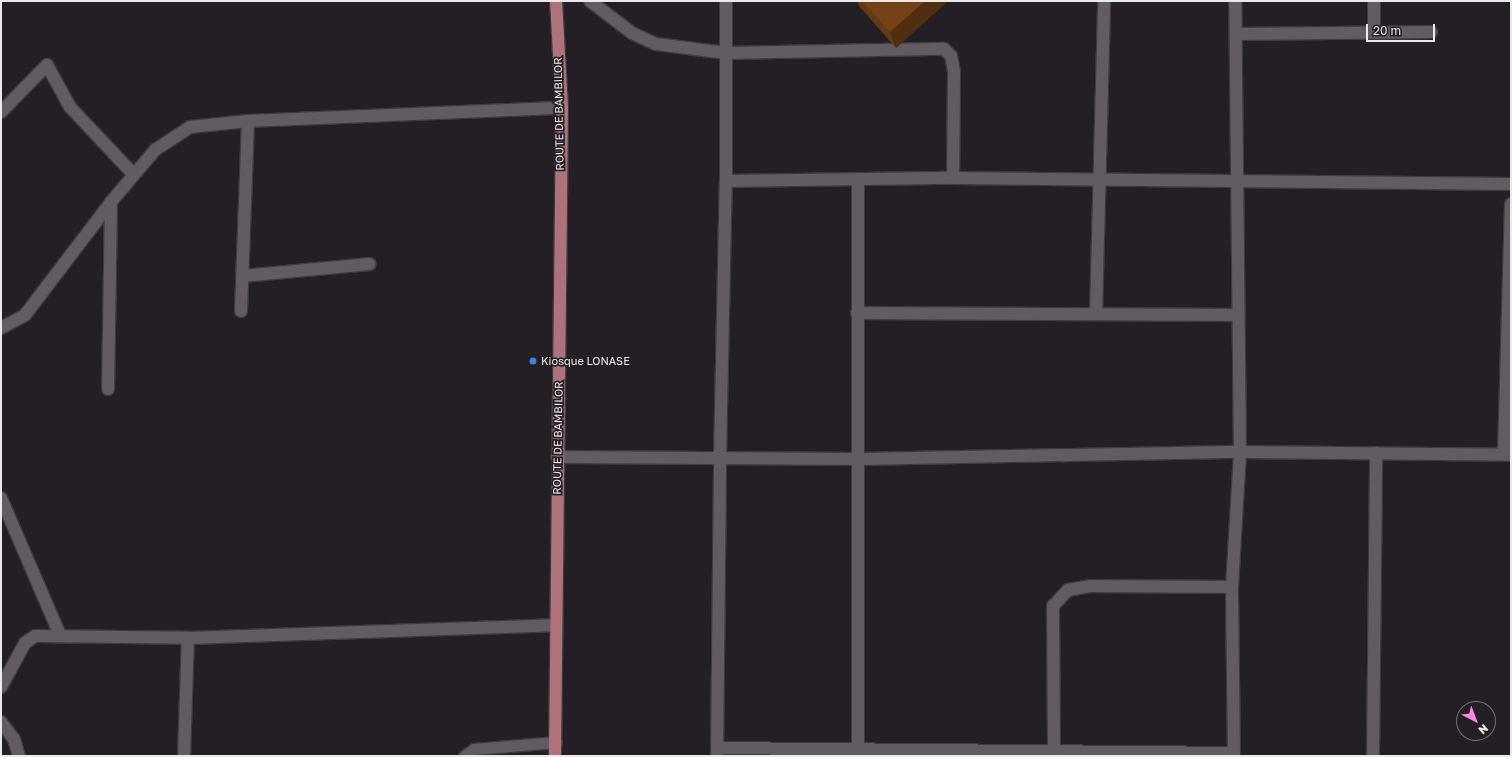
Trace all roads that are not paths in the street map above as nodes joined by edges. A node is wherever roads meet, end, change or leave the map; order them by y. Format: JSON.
{"nodes":[{"id":1,"x":556,"y":1,"type":"edge"},
{"id":2,"x":590,"y":1,"type":"edge"},
{"id":3,"x":726,"y":1,"type":"edge"},
{"id":4,"x":1104,"y":1,"type":"edge"},
{"id":5,"x":1235,"y":1,"type":"edge"},
{"id":6,"x":1374,"y":1,"type":"edge"},
{"id":7,"x":1374,"y":32,"type":"junction"},
{"id":8,"x":1431,"y":32,"type":"dead end"},
{"id":9,"x":1236,"y":34,"type":"junction"},
{"id":10,"x":726,"y":53,"type":"junction"},
{"id":11,"x":562,"y":108,"type":"junction"},
{"id":12,"x":1,"y":112,"type":"edge"},
{"id":13,"x":248,"y":121,"type":"junction"},
{"id":14,"x":134,"y":175,"type":"junction"},
{"id":15,"x":953,"y":178,"type":"junction"},
{"id":16,"x":726,"y":181,"type":"junction"},
{"id":17,"x":858,"y":181,"type":"junction"},
{"id":18,"x":1099,"y":181,"type":"junction"},
{"id":19,"x":1239,"y":181,"type":"junction"},
{"id":20,"x":1511,"y":184,"type":"edge"},
{"id":21,"x":111,"y":202,"type":"junction"},
{"id":22,"x":1511,"y":204,"type":"edge"},
{"id":23,"x":369,"y":264,"type":"dead end"},
{"id":24,"x":243,"y":276,"type":"junction"},
{"id":25,"x":240,"y":311,"type":"dead end"},
{"id":26,"x":857,"y":313,"type":"junction"},
{"id":27,"x":1096,"y":314,"type":"junction"},
{"id":28,"x":1238,"y":315,"type":"junction"},
{"id":29,"x":1,"y":328,"type":"edge"},
{"id":30,"x":108,"y":390,"type":"dead end"},
{"id":31,"x":1240,"y":452,"type":"junction"},
{"id":32,"x":1376,"y":453,"type":"junction"},
{"id":33,"x":1508,"y":455,"type":"edge"},
{"id":34,"x":557,"y":457,"type":"junction"},
{"id":35,"x":720,"y":458,"type":"junction"},
{"id":36,"x":860,"y":459,"type":"junction"},
{"id":37,"x":1,"y":498,"type":"edge"},
{"id":38,"x":1232,"y":587,"type":"junction"},
{"id":39,"x":556,"y":625,"type":"junction"},
{"id":40,"x":60,"y":635,"type":"junction"},
{"id":41,"x":188,"y":638,"type":"junction"},
{"id":42,"x":1,"y":687,"type":"edge"},
{"id":43,"x":1,"y":722,"type":"edge"},
{"id":44,"x":556,"y":742,"type":"junction"},
{"id":45,"x":1054,"y":751,"type":"junction"},
{"id":46,"x":717,"y":752,"type":"edge"},
{"id":47,"x":858,"y":753,"type":"edge"},
{"id":48,"x":1091,"y":754,"type":"edge"},
{"id":49,"x":1234,"y":755,"type":"edge"},
{"id":50,"x":19,"y":756,"type":"edge"},
{"id":51,"x":184,"y":756,"type":"edge"},
{"id":52,"x":464,"y":756,"type":"edge"},
{"id":53,"x":556,"y":756,"type":"edge"},
{"id":54,"x":1373,"y":756,"type":"edge"}],
"edges":[{"from":1,"to":11,"type":"main road","name":"ROUTE DE BAMBILOR"},
{"from":2,"to":10,"type":"street"},
{"from":3,"to":10,"type":"street"},
{"from":4,"to":18,"type":"street"},
{"from":5,"to":9,"type":"street"},
{"from":6,"to":7,"type":"street"},
{"from":7,"to":8,"type":"street"},
{"from":7,"to":9,"type":"street"},
{"from":9,"to":19,"type":"street"},
{"from":10,"to":15,"type":"street"},
{"from":10,"to":16,"type":"street"},
{"from":11,"to":13,"type":"street"},
{"from":11,"to":34,"type":"main road","name":"ROUTE DE BAMBILOR"},
{"from":12,"to":14,"type":"street"},
{"from":13,"to":14,"type":"street"},
{"from":13,"to":24,"type":"street"},
{"from":14,"to":21,"type":"street"},
{"from":15,"to":17,"type":"street"},
{"from":15,"to":18,"type":"street"},
{"from":16,"to":17,"type":"street"},
{"from":16,"to":35,"type":"street"},
{"from":17,"to":26,"type":"street"},
{"from":18,"to":19,"type":"street"},
{"from":18,"to":27,"type":"street"},
{"from":19,"to":20,"type":"street"},
{"from":19,"to":28,"type":"street"},
{"from":21,"to":29,"type":"street"},
{"from":21,"to":30,"type":"street"},
{"from":22,"to":33,"type":"street"},
{"from":23,"to":24,"type":"street"},
{"from":24,"to":25,"type":"street"},
{"from":26,"to":27,"type":"street"},
{"from":26,"to":36,"type":"street"},
{"from":27,"to":28,"type":"street"},
{"from":28,"to":31,"type":"street"},
{"from":31,"to":32,"type":"street"},
{"from":31,"to":36,"type":"street"},
{"from":31,"to":38,"type":"street"},
{"from":32,"to":33,"type":"street"},
{"from":32,"to":54,"type":"street"},
{"from":34,"to":35,"type":"street"},
{"from":34,"to":39,"type":"main road","name":"ROUTE DE BAMBILOR"},
{"from":35,"to":36,"type":"street"},
{"from":35,"to":46,"type":"street"},
{"from":36,"to":47,"type":"street"},
{"from":37,"to":40,"type":"street"},
{"from":38,"to":45,"type":"street"},
{"from":38,"to":49,"type":"street"},
{"from":39,"to":41,"type":"street"},
{"from":39,"to":44,"type":"main road","name":"ROUTE DE BAMBILOR"},
{"from":40,"to":41,"type":"street"},
{"from":40,"to":42,"type":"street"},
{"from":41,"to":51,"type":"street"},
{"from":43,"to":50,"type":"street"},
{"from":44,"to":52,"type":"lane"},
{"from":44,"to":53,"type":"main road","name":"ROUTE DE BAMBILOR"},
{"from":45,"to":47,"type":"street"},
{"from":45,"to":48,"type":"street"},
{"from":46,"to":47,"type":"street"},
{"from":48,"to":49,"type":"street"}]}
